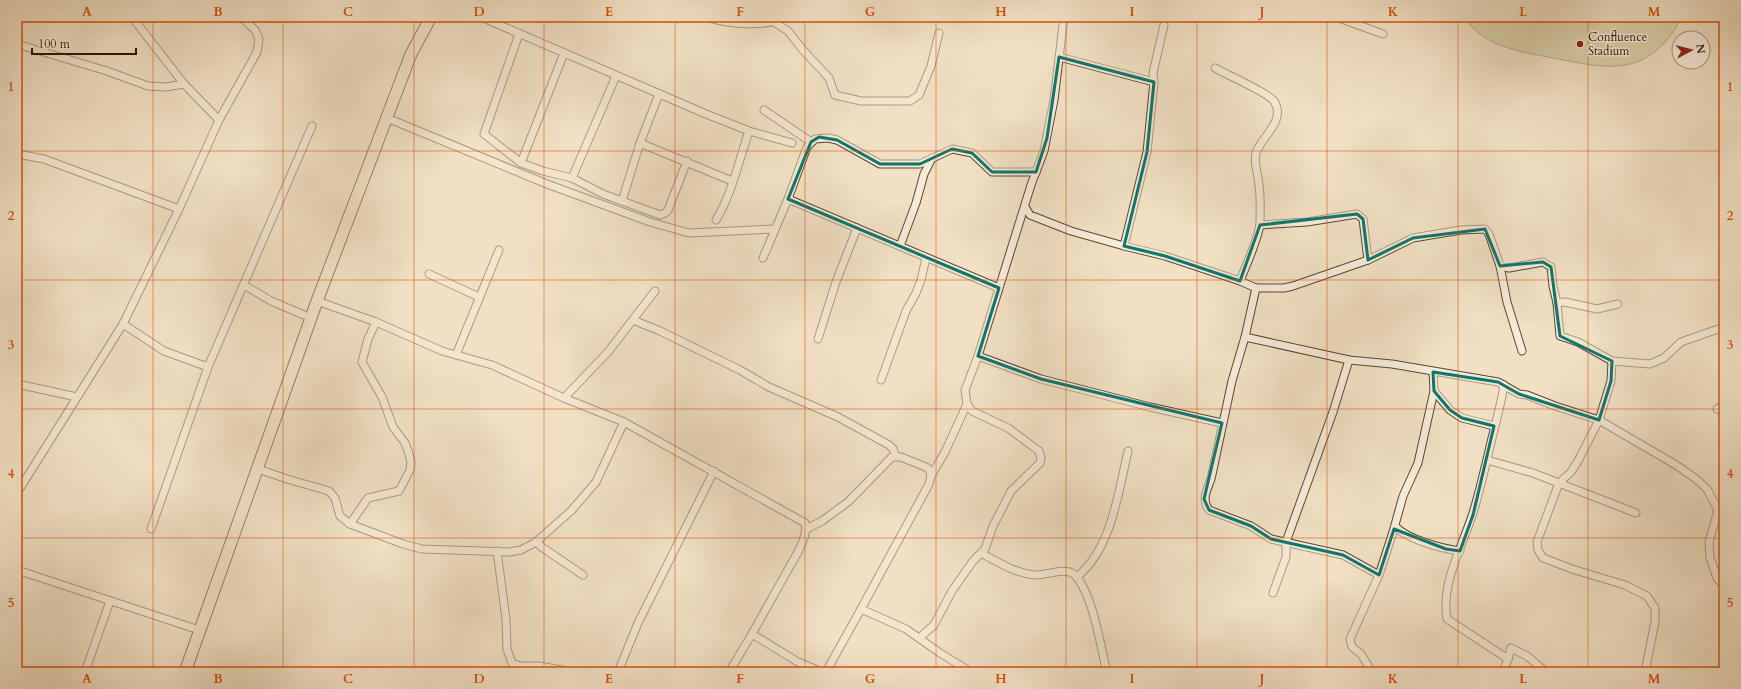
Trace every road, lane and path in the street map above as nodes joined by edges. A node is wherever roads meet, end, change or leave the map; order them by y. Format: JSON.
{"nodes":[{"id":1,"x":132,"y":17,"type":"edge"},
{"id":2,"x":241,"y":17,"type":"edge"},
{"id":3,"x":422,"y":17,"type":"edge"},
{"id":4,"x":431,"y":17,"type":"edge"},
{"id":5,"x":481,"y":17,"type":"edge"},
{"id":6,"x":706,"y":17,"type":"edge"},
{"id":7,"x":784,"y":17,"type":"edge"},
{"id":8,"x":1064,"y":17,"type":"edge"},
{"id":9,"x":1336,"y":17,"type":"edge"},
{"id":10,"x":774,"y":22,"type":"junction"},
{"id":11,"x":1164,"y":25,"type":"dead end"},
{"id":12,"x":939,"y":33,"type":"dead end"},
{"id":13,"x":519,"y":34,"type":"junction"},
{"id":14,"x":1383,"y":34,"type":"dead end"},
{"id":15,"x":17,"y":44,"type":"edge"},
{"id":16,"x":564,"y":53,"type":"junction"},
{"id":17,"x":1059,"y":57,"type":"junction"},
{"id":18,"x":1215,"y":68,"type":"dead end"},
{"id":19,"x":616,"y":76,"type":"junction"},
{"id":20,"x":1154,"y":82,"type":"junction"},
{"id":21,"x":184,"y":84,"type":"junction"},
{"id":22,"x":659,"y":94,"type":"junction"},
{"id":23,"x":764,"y":110,"type":"dead end"},
{"id":24,"x":387,"y":118,"type":"junction"},
{"id":25,"x":219,"y":120,"type":"junction"},
{"id":26,"x":312,"y":126,"type":"dead end"},
{"id":27,"x":749,"y":131,"type":"junction"},
{"id":28,"x":811,"y":142,"type":"junction"},
{"id":29,"x":640,"y":143,"type":"junction"},
{"id":30,"x":792,"y":143,"type":"dead end"},
{"id":31,"x":17,"y":154,"type":"edge"},
{"id":32,"x":932,"y":158,"type":"junction"},
{"id":33,"x":687,"y":161,"type":"junction"},
{"id":34,"x":521,"y":162,"type":"junction"},
{"id":35,"x":1036,"y":172,"type":"junction"},
{"id":36,"x":572,"y":178,"type":"junction"},
{"id":37,"x":732,"y":181,"type":"junction"},
{"id":38,"x":788,"y":199,"type":"junction"},
{"id":39,"x":622,"y":201,"type":"junction"},
{"id":40,"x":1025,"y":206,"type":"junction"},
{"id":41,"x":180,"y":209,"type":"junction"},
{"id":42,"x":716,"y":220,"type":"dead end"},
{"id":43,"x":1260,"y":225,"type":"junction"},
{"id":44,"x":857,"y":228,"type":"junction"},
{"id":45,"x":775,"y":229,"type":"junction"},
{"id":46,"x":900,"y":246,"type":"junction"},
{"id":47,"x":1124,"y":246,"type":"junction"},
{"id":48,"x":499,"y":250,"type":"dead end"},
{"id":49,"x":763,"y":258,"type":"dead end"},
{"id":50,"x":926,"y":258,"type":"junction"},
{"id":51,"x":1368,"y":260,"type":"junction"},
{"id":52,"x":1500,"y":266,"type":"junction"},
{"id":53,"x":429,"y":274,"type":"dead end"},
{"id":54,"x":1240,"y":281,"type":"junction"},
{"id":55,"x":244,"y":285,"type":"junction"},
{"id":56,"x":999,"y":288,"type":"junction"},
{"id":57,"x":1256,"y":288,"type":"junction"},
{"id":58,"x":655,"y":291,"type":"dead end"},
{"id":59,"x":479,"y":297,"type":"junction"},
{"id":60,"x":316,"y":302,"type":"junction"},
{"id":61,"x":1557,"y":304,"type":"junction"},
{"id":62,"x":1618,"y":304,"type":"dead end"},
{"id":63,"x":304,"y":315,"type":"junction"},
{"id":64,"x":633,"y":320,"type":"junction"},
{"id":65,"x":376,"y":322,"type":"junction"},
{"id":66,"x":124,"y":324,"type":"junction"},
{"id":67,"x":1724,"y":327,"type":"edge"},
{"id":68,"x":1245,"y":337,"type":"junction"},
{"id":69,"x":818,"y":339,"type":"dead end"},
{"id":70,"x":1522,"y":350,"type":"dead end"},
{"id":71,"x":456,"y":355,"type":"junction"},
{"id":72,"x":978,"y":356,"type":"junction"},
{"id":73,"x":1349,"y":360,"type":"junction"},
{"id":74,"x":1612,"y":361,"type":"junction"},
{"id":75,"x":208,"y":367,"type":"junction"},
{"id":76,"x":1433,"y":372,"type":"junction"},
{"id":77,"x":881,"y":380,"type":"dead end"},
{"id":78,"x":17,"y":384,"type":"edge"},
{"id":79,"x":1504,"y":385,"type":"junction"},
{"id":80,"x":1434,"y":391,"type":"junction"},
{"id":81,"x":78,"y":397,"type":"junction"},
{"id":82,"x":564,"y":398,"type":"junction"},
{"id":83,"x":967,"y":404,"type":"junction"},
{"id":84,"x":1724,"y":405,"type":"edge"},
{"id":85,"x":1717,"y":409,"type":"dead end"},
{"id":86,"x":1599,"y":420,"type":"junction"},
{"id":87,"x":624,"y":422,"type":"junction"},
{"id":88,"x":1222,"y":423,"type":"junction"},
{"id":89,"x":1494,"y":426,"type":"junction"},
{"id":90,"x":1128,"y":451,"type":"dead end"},
{"id":91,"x":896,"y":457,"type":"junction"},
{"id":92,"x":1487,"y":460,"type":"junction"},
{"id":93,"x":258,"y":470,"type":"junction"},
{"id":94,"x":714,"y":472,"type":"junction"},
{"id":95,"x":931,"y":476,"type":"junction"},
{"id":96,"x":1559,"y":483,"type":"junction"},
{"id":97,"x":17,"y":493,"type":"edge"},
{"id":98,"x":1636,"y":514,"type":"dead end"},
{"id":99,"x":350,"y":524,"type":"junction"},
{"id":100,"x":1395,"y":526,"type":"junction"},
{"id":101,"x":151,"y":528,"type":"dead end"},
{"id":102,"x":806,"y":529,"type":"junction"},
{"id":103,"x":536,"y":542,"type":"junction"},
{"id":104,"x":1286,"y":542,"type":"junction"},
{"id":105,"x":497,"y":551,"type":"junction"},
{"id":106,"x":1460,"y":551,"type":"junction"},
{"id":107,"x":981,"y":553,"type":"junction"},
{"id":108,"x":17,"y":570,"type":"edge"},
{"id":109,"x":583,"y":575,"type":"dead end"},
{"id":110,"x":1379,"y":575,"type":"junction"},
{"id":111,"x":1077,"y":577,"type":"junction"},
{"id":112,"x":1724,"y":586,"type":"edge"},
{"id":113,"x":1273,"y":593,"type":"dead end"},
{"id":114,"x":110,"y":601,"type":"junction"},
{"id":115,"x":861,"y":609,"type":"junction"},
{"id":116,"x":193,"y":628,"type":"junction"},
{"id":117,"x":752,"y":634,"type":"junction"},
{"id":118,"x":919,"y":638,"type":"junction"},
{"id":119,"x":1508,"y":660,"type":"junction"},
{"id":120,"x":85,"y":672,"type":"edge"},
{"id":121,"x":179,"y":672,"type":"edge"},
{"id":122,"x":185,"y":672,"type":"edge"},
{"id":123,"x":572,"y":672,"type":"edge"},
{"id":124,"x":618,"y":672,"type":"edge"},
{"id":125,"x":729,"y":672,"type":"edge"},
{"id":126,"x":822,"y":672,"type":"edge"},
{"id":127,"x":826,"y":672,"type":"edge"},
{"id":128,"x":971,"y":672,"type":"edge"},
{"id":129,"x":1107,"y":672,"type":"edge"},
{"id":130,"x":1372,"y":672,"type":"edge"},
{"id":131,"x":1503,"y":672,"type":"edge"},
{"id":132,"x":1546,"y":672,"type":"edge"},
{"id":133,"x":1645,"y":672,"type":"edge"}],
"edges":[{"from":1,"to":21,"type":"street"},
{"from":2,"to":25,"type":"street"},
{"from":3,"to":63,"type":"main road"},
{"from":4,"to":24,"type":"main road"},
{"from":5,"to":13,"type":"street"},
{"from":6,"to":10,"type":"street"},
{"from":7,"to":10,"type":"street"},
{"from":8,"to":17,"type":"street"},
{"from":9,"to":14,"type":"street"},
{"from":10,"to":12,"type":"street"},
{"from":11,"to":20,"type":"street"},
{"from":13,"to":16,"type":"street"},
{"from":13,"to":34,"type":"street"},
{"from":15,"to":21,"type":"street"},
{"from":16,"to":19,"type":"street"},
{"from":16,"to":34,"type":"street"},
{"from":17,"to":20,"type":"street"},
{"from":17,"to":35,"type":"street"},
{"from":18,"to":43,"type":"street"},
{"from":19,"to":22,"type":"street"},
{"from":19,"to":36,"type":"street"},
{"from":20,"to":47,"type":"street"},
{"from":21,"to":25,"type":"street"},
{"from":22,"to":27,"type":"street"},
{"from":22,"to":29,"type":"street"},
{"from":23,"to":28,"type":"street"},
{"from":24,"to":45,"type":"street"},
{"from":24,"to":60,"type":"main road"},
{"from":25,"to":41,"type":"street"},
{"from":26,"to":55,"type":"street"},
{"from":27,"to":30,"type":"street"},
{"from":27,"to":37,"type":"street"},
{"from":28,"to":32,"type":"street"},
{"from":28,"to":38,"type":"street"},
{"from":29,"to":33,"type":"street"},
{"from":29,"to":39,"type":"street"},
{"from":31,"to":41,"type":"street"},
{"from":32,"to":35,"type":"street"},
{"from":32,"to":46,"type":"street"},
{"from":33,"to":37,"type":"street"},
{"from":33,"to":39,"type":"street"},
{"from":34,"to":36,"type":"street"},
{"from":35,"to":40,"type":"street"},
{"from":36,"to":39,"type":"street"},
{"from":37,"to":42,"type":"street"},
{"from":38,"to":44,"type":"street"},
{"from":38,"to":45,"type":"street"},
{"from":40,"to":47,"type":"street"},
{"from":40,"to":56,"type":"street"},
{"from":41,"to":66,"type":"street"},
{"from":43,"to":51,"type":"street"},
{"from":43,"to":54,"type":"street"},
{"from":44,"to":46,"type":"street"},
{"from":44,"to":69,"type":"street"},
{"from":45,"to":49,"type":"street"},
{"from":46,"to":50,"type":"street"},
{"from":47,"to":54,"type":"street"},
{"from":48,"to":59,"type":"street"},
{"from":50,"to":56,"type":"street"},
{"from":50,"to":77,"type":"street"},
{"from":51,"to":52,"type":"street"},
{"from":51,"to":57,"type":"street"},
{"from":52,"to":61,"type":"street"},
{"from":52,"to":70,"type":"street"},
{"from":53,"to":59,"type":"street"},
{"from":54,"to":57,"type":"street"},
{"from":55,"to":63,"type":"street"},
{"from":55,"to":75,"type":"street"},
{"from":56,"to":72,"type":"street"},
{"from":57,"to":68,"type":"street"},
{"from":58,"to":64,"type":"street"},
{"from":59,"to":71,"type":"street"},
{"from":60,"to":65,"type":"street"},
{"from":60,"to":93,"type":"main road"},
{"from":61,"to":62,"type":"street"},
{"from":61,"to":74,"type":"street"},
{"from":63,"to":116,"type":"main road"},
{"from":64,"to":82,"type":"street"},
{"from":64,"to":91,"type":"street"},
{"from":65,"to":71,"type":"street"},
{"from":65,"to":99,"type":"street"},
{"from":66,"to":75,"type":"street"},
{"from":66,"to":81,"type":"street"},
{"from":67,"to":74,"type":"street"},
{"from":68,"to":73,"type":"street"},
{"from":68,"to":88,"type":"street"},
{"from":71,"to":82,"type":"street"},
{"from":72,"to":83,"type":"street"},
{"from":72,"to":88,"type":"street"},
{"from":73,"to":76,"type":"street"},
{"from":73,"to":104,"type":"street"},
{"from":74,"to":86,"type":"street"},
{"from":75,"to":101,"type":"street"},
{"from":76,"to":79,"type":"street"},
{"from":76,"to":80,"type":"street"},
{"from":78,"to":81,"type":"street"},
{"from":79,"to":86,"type":"street"},
{"from":79,"to":89,"type":"street"},
{"from":80,"to":89,"type":"street"},
{"from":80,"to":100,"type":"street"},
{"from":81,"to":97,"type":"street"},
{"from":82,"to":87,"type":"street"},
{"from":83,"to":95,"type":"street"},
{"from":83,"to":107,"type":"street"},
{"from":84,"to":85,"type":"street"},
{"from":86,"to":96,"type":"street"},
{"from":86,"to":112,"type":"street"},
{"from":87,"to":94,"type":"street"},
{"from":87,"to":103,"type":"street"},
{"from":88,"to":104,"type":"street"},
{"from":89,"to":92,"type":"street"},
{"from":90,"to":111,"type":"street"},
{"from":91,"to":95,"type":"street"},
{"from":91,"to":102,"type":"street"},
{"from":92,"to":96,"type":"street"},
{"from":92,"to":106,"type":"street"},
{"from":93,"to":99,"type":"street"},
{"from":93,"to":122,"type":"main road"},
{"from":94,"to":102,"type":"street"},
{"from":94,"to":124,"type":"street"},
{"from":95,"to":115,"type":"street"},
{"from":96,"to":98,"type":"street"},
{"from":96,"to":133,"type":"street"},
{"from":99,"to":105,"type":"street"},
{"from":100,"to":106,"type":"street"},
{"from":100,"to":110,"type":"street"},
{"from":102,"to":117,"type":"street"},
{"from":103,"to":105,"type":"street"},
{"from":103,"to":109,"type":"street"},
{"from":104,"to":110,"type":"street"},
{"from":104,"to":113,"type":"street"},
{"from":105,"to":123,"type":"street"},
{"from":106,"to":119,"type":"street"},
{"from":107,"to":111,"type":"street"},
{"from":107,"to":118,"type":"street"},
{"from":108,"to":114,"type":"street"},
{"from":110,"to":130,"type":"street"},
{"from":111,"to":129,"type":"street"},
{"from":114,"to":116,"type":"street"},
{"from":114,"to":120,"type":"street"},
{"from":115,"to":118,"type":"street"},
{"from":115,"to":127,"type":"street"},
{"from":116,"to":121,"type":"main road"},
{"from":117,"to":125,"type":"street"},
{"from":117,"to":126,"type":"street"},
{"from":118,"to":128,"type":"street"},
{"from":119,"to":131,"type":"street"},
{"from":119,"to":132,"type":"street"}]}
